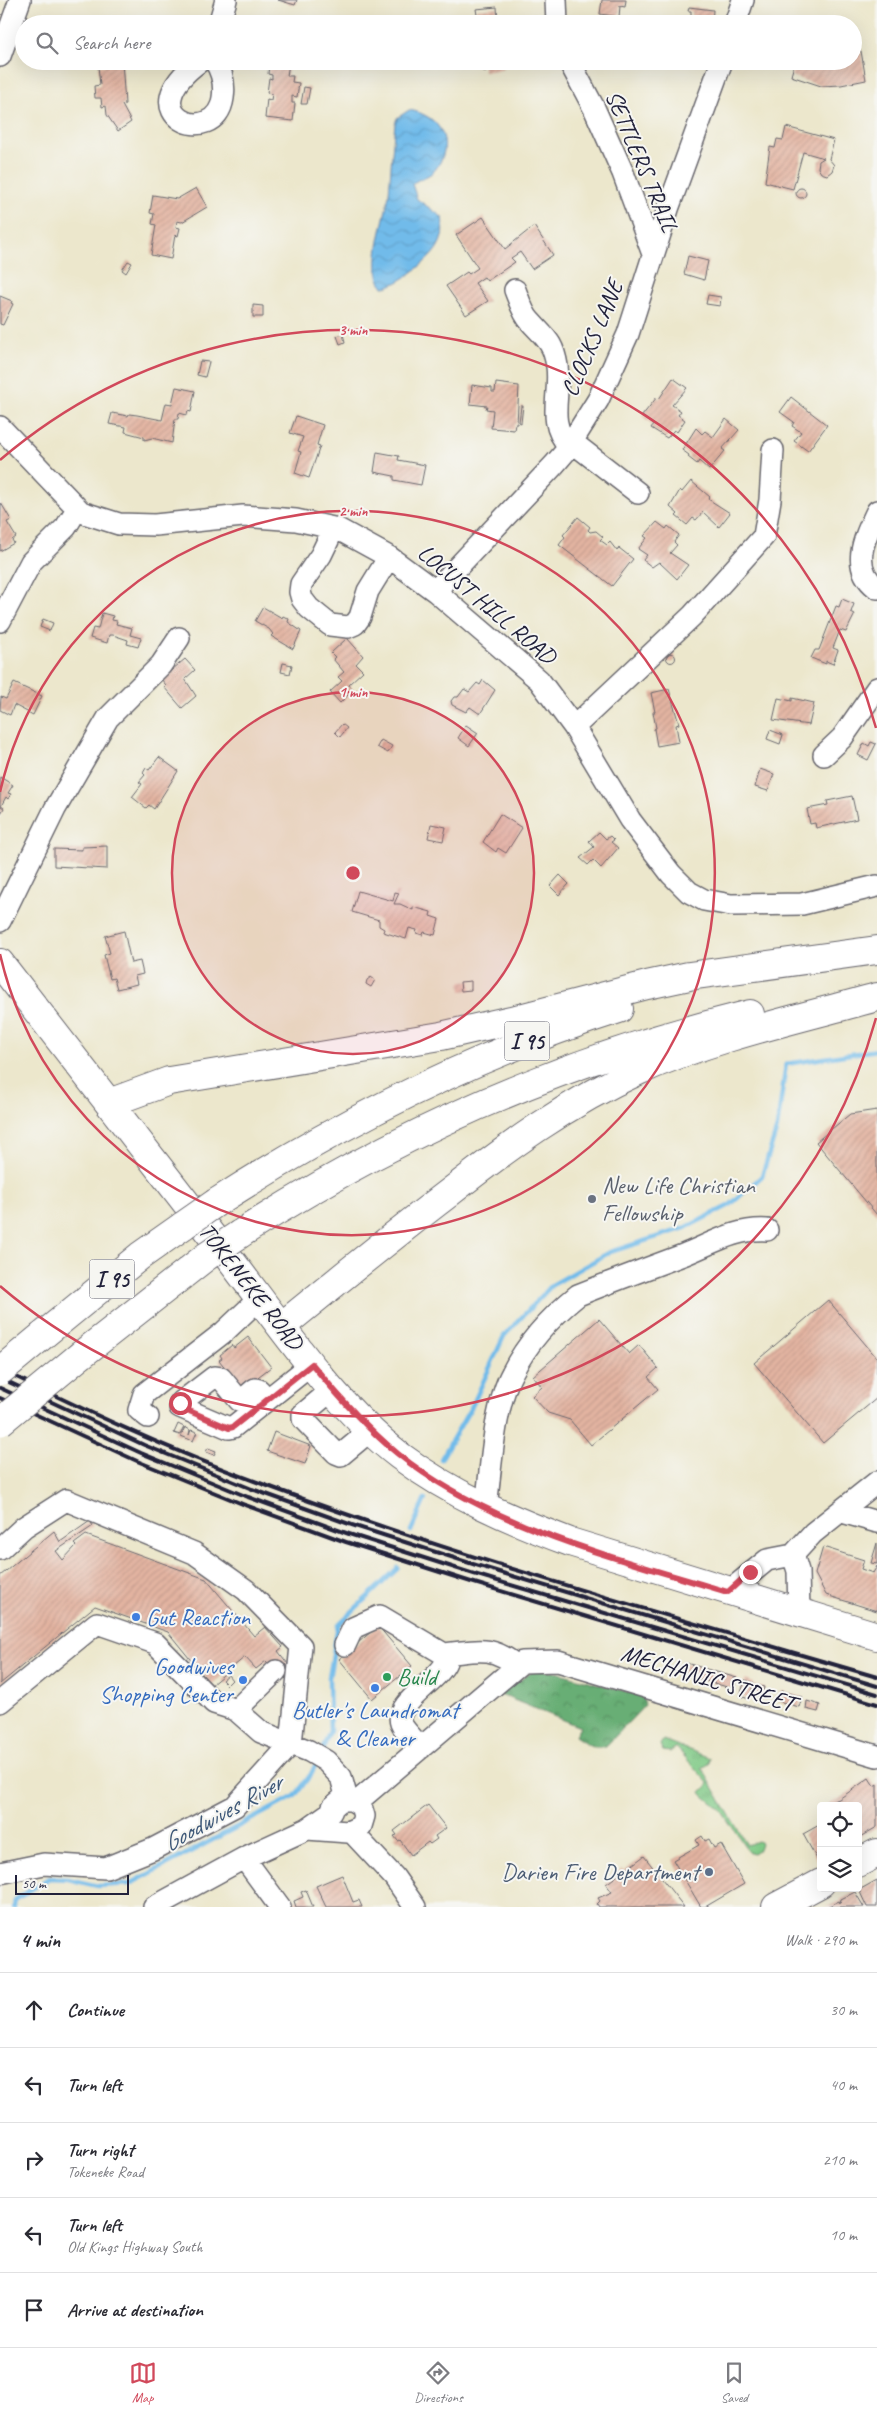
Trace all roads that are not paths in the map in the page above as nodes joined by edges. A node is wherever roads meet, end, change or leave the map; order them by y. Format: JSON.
{"nodes":[{"id":1,"x":20,"y":0,"type":"edge"},
{"id":2,"x":226,"y":0,"type":"edge"},
{"id":3,"x":556,"y":0,"type":"edge"},
{"id":4,"x":743,"y":0,"type":"edge"},
{"id":5,"x":222,"y":15,"type":"edge"},
{"id":6,"x":556,"y":15,"type":"edge"},
{"id":7,"x":738,"y":15,"type":"edge"},
{"id":8,"x":0,"y":56,"type":"edge"},
{"id":9,"x":190,"y":70,"type":"edge"},
{"id":10,"x":220,"y":70,"type":"edge"},
{"id":11,"x":574,"y":70,"type":"edge"},
{"id":12,"x":719,"y":70,"type":"edge"},
{"id":13,"x":653,"y":254,"type":"junction"},
{"id":14,"x":515,"y":290,"type":"dead end"},
{"id":15,"x":0,"y":427,"type":"edge"},
{"id":16,"x":571,"y":444,"type":"junction"},
{"id":17,"x":773,"y":450,"type":"dead end"},
{"id":18,"x":638,"y":493,"type":"dead end"},
{"id":19,"x":77,"y":509,"type":"junction"},
{"id":20,"x":877,"y":511,"type":"edge"},
{"id":21,"x":334,"y":528,"type":"junction"},
{"id":22,"x":389,"y":558,"type":"junction"},
{"id":23,"x":877,"y":588,"type":"edge"},
{"id":24,"x":435,"y":591,"type":"junction"},
{"id":25,"x":0,"y":621,"type":"edge"},
{"id":26,"x":179,"y":638,"type":"dead end"},
{"id":27,"x":877,"y":688,"type":"edge"},
{"id":28,"x":574,"y":727,"type":"junction"},
{"id":29,"x":824,"y":755,"type":"dead end"},
{"id":30,"x":877,"y":886,"type":"edge"},
{"id":31,"x":0,"y":921,"type":"edge"},
{"id":32,"x":871,"y":951,"type":"edge"},
{"id":33,"x":0,"y":963,"type":"edge"},
{"id":34,"x":877,"y":990,"type":"edge"},
{"id":35,"x":877,"y":997,"type":"edge"},
{"id":36,"x":109,"y":1103,"type":"junction"},
{"id":37,"x":767,"y":1230,"type":"dead end"},
{"id":38,"x":260,"y":1298,"type":"junction"},
{"id":39,"x":282,"y":1326,"type":"junction"},
{"id":40,"x":312,"y":1364,"type":"junction"},
{"id":41,"x":0,"y":1370,"type":"edge"},
{"id":42,"x":333,"y":1389,"type":"junction"},
{"id":43,"x":267,"y":1399,"type":"dead end"},
{"id":44,"x":148,"y":1417,"type":"dead end"},
{"id":45,"x":0,"y":1422,"type":"edge"},
{"id":46,"x":370,"y":1430,"type":"junction"},
{"id":47,"x":877,"y":1482,"type":"edge"},
{"id":48,"x":486,"y":1507,"type":"junction"},
{"id":49,"x":842,"y":1512,"type":"junction"},
{"id":50,"x":877,"y":1522,"type":"edge"},
{"id":51,"x":0,"y":1548,"type":"edge"},
{"id":52,"x":793,"y":1555,"type":"junction"},
{"id":53,"x":728,"y":1592,"type":"junction"},
{"id":54,"x":800,"y":1613,"type":"junction"},
{"id":55,"x":877,"y":1636,"type":"edge"},
{"id":56,"x":345,"y":1645,"type":"dead end"},
{"id":57,"x":444,"y":1654,"type":"junction"},
{"id":58,"x":287,"y":1659,"type":"junction"},
{"id":59,"x":520,"y":1664,"type":"junction"},
{"id":60,"x":0,"y":1702,"type":"edge"},
{"id":61,"x":236,"y":1710,"type":"junction"},
{"id":62,"x":421,"y":1748,"type":"junction"},
{"id":63,"x":309,"y":1752,"type":"junction"},
{"id":64,"x":877,"y":1756,"type":"edge"},
{"id":65,"x":345,"y":1815,"type":"junction"},
{"id":66,"x":877,"y":1853,"type":"edge"},
{"id":67,"x":244,"y":1858,"type":"junction"},
{"id":68,"x":862,"y":1861,"type":"edge"},
{"id":69,"x":0,"y":1873,"type":"edge"},
{"id":70,"x":817,"y":1885,"type":"edge"},
{"id":71,"x":154,"y":1907,"type":"edge"},
{"id":72,"x":280,"y":1907,"type":"edge"},
{"id":73,"x":414,"y":1907,"type":"edge"},
{"id":74,"x":776,"y":1907,"type":"edge"}],
"edges":[{"from":1,"to":8,"type":"street"},
{"from":2,"to":5,"type":"street"},
{"from":3,"to":6,"type":"street"},
{"from":4,"to":7,"type":"street"},
{"from":9,"to":10,"type":"street"},
{"from":11,"to":13,"type":"street","name":"SETTLERS TRAIL"},
{"from":12,"to":13,"type":"street","name":"CLOCKS LANE"},
{"from":13,"to":16,"type":"street","name":"CLOCKS LANE"},
{"from":14,"to":16,"type":"street"},
{"from":15,"to":19,"type":"street","name":"LOCUST HILL ROAD"},
{"from":16,"to":18,"type":"street"},
{"from":16,"to":24,"type":"street","name":"CLOCKS LANE"},
{"from":17,"to":28,"type":"street"},
{"from":19,"to":21,"type":"street","name":"LOCUST HILL ROAD"},
{"from":19,"to":25,"type":"street"},
{"from":20,"to":23,"type":"street"},
{"from":21,"to":22,"type":"street","name":"LOCUST HILL ROAD"},
{"from":21,"to":22,"type":"street"},
{"from":22,"to":24,"type":"street","name":"LOCUST HILL ROAD"},
{"from":24,"to":28,"type":"street","name":"LOCUST HILL ROAD"},
{"from":26,"to":31,"type":"street"},
{"from":27,"to":29,"type":"street"},
{"from":28,"to":30,"type":"street","name":"LOCUST HILL ROAD"},
{"from":32,"to":36,"type":"main road"},
{"from":32,"to":41,"type":"main road","number":"I 95","bridge":true},
{"from":33,"to":36,"type":"main road","name":"TOKENEKE ROAD"},
{"from":34,"to":45,"type":"main road","number":"I 95","bridge":true},
{"from":35,"to":39,"type":"main road"},
{"from":36,"to":38,"type":"main road","name":"TOKENEKE ROAD"},
{"from":37,"to":48,"type":"street"},
{"from":38,"to":39,"type":"main road","name":"TOKENEKE ROAD"},
{"from":38,"to":44,"type":"street"},
{"from":39,"to":40,"type":"main road","name":"TOKENEKE ROAD"},
{"from":40,"to":42,"type":"main road","name":"TOKENEKE ROAD"},
{"from":40,"to":43,"type":"street"},
{"from":42,"to":46,"type":"main road","name":"TOKENEKE ROAD"},
{"from":42,"to":46,"type":"street"},
{"from":46,"to":48,"type":"main road","name":"TOKENEKE ROAD"},
{"from":47,"to":49,"type":"street"},
{"from":48,"to":53,"type":"main road","name":"TOKENEKE ROAD"},
{"from":49,"to":50,"type":"street"},
{"from":49,"to":52,"type":"street"},
{"from":51,"to":58,"type":"street"},
{"from":52,"to":53,"type":"street"},
{"from":52,"to":54,"type":"street"},
{"from":53,"to":54,"type":"main road","name":"TOKENEKE ROAD"},
{"from":54,"to":55,"type":"main road","name":"TOKENEKE ROAD"},
{"from":56,"to":57,"type":"street"},
{"from":57,"to":59,"type":"street"},
{"from":57,"to":62,"type":"street"},
{"from":58,"to":61,"type":"street"},
{"from":58,"to":63,"type":"street"},
{"from":59,"to":62,"type":"street"},
{"from":59,"to":64,"type":"street","name":"MECHANIC STREET"},
{"from":60,"to":61,"type":"street"},
{"from":61,"to":63,"type":"street"},
{"from":62,"to":65,"type":"street"},
{"from":63,"to":65,"type":"street"},
{"from":63,"to":69,"type":"street"},
{"from":65,"to":67,"type":"street"},
{"from":65,"to":73,"type":"street"},
{"from":66,"to":68,"type":"main road"},
{"from":67,"to":71,"type":"street"},
{"from":67,"to":72,"type":"street"},
{"from":70,"to":74,"type":"main road"}]}
